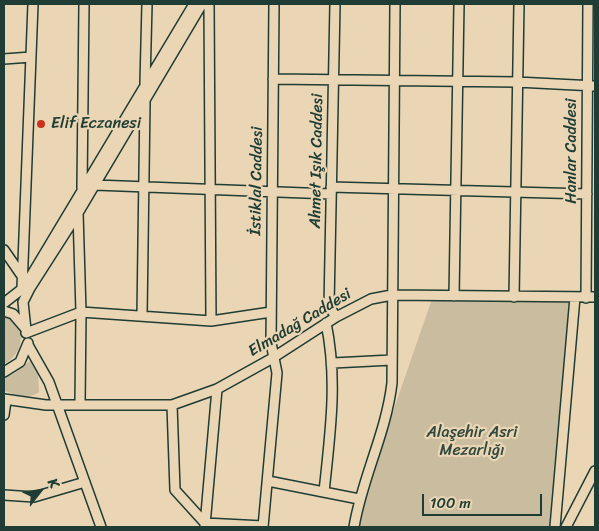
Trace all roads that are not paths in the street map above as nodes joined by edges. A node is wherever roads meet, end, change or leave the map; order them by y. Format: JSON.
{"nodes":[{"id":1,"x":33,"y":4,"type":"edge"},
{"id":2,"x":84,"y":4,"type":"edge"},
{"id":3,"x":147,"y":4,"type":"edge"},
{"id":4,"x":194,"y":4,"type":"edge"},
{"id":5,"x":202,"y":4,"type":"edge"},
{"id":6,"x":209,"y":4,"type":"edge"},
{"id":7,"x":274,"y":4,"type":"edge"},
{"id":8,"x":334,"y":4,"type":"edge"},
{"id":9,"x":395,"y":4,"type":"edge"},
{"id":10,"x":459,"y":4,"type":"edge"},
{"id":11,"x":519,"y":4,"type":"edge"},
{"id":12,"x":588,"y":4,"type":"edge"},
{"id":13,"x":31,"y":57,"type":"junction"},
{"id":14,"x":4,"y":59,"type":"edge"},
{"id":15,"x":273,"y":79,"type":"junction"},
{"id":16,"x":333,"y":80,"type":"junction"},
{"id":17,"x":394,"y":81,"type":"junction"},
{"id":18,"x":458,"y":82,"type":"junction"},
{"id":19,"x":517,"y":82,"type":"junction"},
{"id":20,"x":145,"y":84,"type":"junction"},
{"id":21,"x":592,"y":86,"type":"edge"},
{"id":22,"x":145,"y":100,"type":"junction"},
{"id":23,"x":95,"y":185,"type":"junction"},
{"id":24,"x":144,"y":188,"type":"junction"},
{"id":25,"x":210,"y":188,"type":"junction"},
{"id":26,"x":272,"y":190,"type":"junction"},
{"id":27,"x":331,"y":190,"type":"junction"},
{"id":28,"x":393,"y":190,"type":"junction"},
{"id":29,"x":82,"y":191,"type":"junction"},
{"id":30,"x":456,"y":191,"type":"junction"},
{"id":31,"x":515,"y":192,"type":"junction"},
{"id":32,"x":587,"y":194,"type":"junction"},
{"id":33,"x":78,"y":214,"type":"junction"},
{"id":34,"x":4,"y":250,"type":"edge"},
{"id":35,"x":22,"y":276,"type":"junction"},
{"id":36,"x":22,"y":289,"type":"junction"},
{"id":37,"x":392,"y":295,"type":"junction"},
{"id":38,"x":454,"y":296,"type":"junction"},
{"id":39,"x":514,"y":297,"type":"junction"},
{"id":40,"x":575,"y":297,"type":"junction"},
{"id":41,"x":591,"y":298,"type":"edge"},
{"id":42,"x":23,"y":302,"type":"junction"},
{"id":43,"x":4,"y":303,"type":"edge"},
{"id":44,"x":4,"y":311,"type":"edge"},
{"id":45,"x":81,"y":312,"type":"junction"},
{"id":46,"x":271,"y":312,"type":"junction"},
{"id":47,"x":142,"y":316,"type":"junction"},
{"id":48,"x":336,"y":317,"type":"junction"},
{"id":49,"x":211,"y":321,"type":"junction"},
{"id":50,"x":326,"y":323,"type":"junction"},
{"id":51,"x":26,"y":332,"type":"junction"},
{"id":52,"x":28,"y":344,"type":"junction"},
{"id":53,"x":274,"y":358,"type":"junction"},
{"id":54,"x":392,"y":360,"type":"junction"},
{"id":55,"x":333,"y":363,"type":"junction"},
{"id":56,"x":4,"y":372,"type":"edge"},
{"id":57,"x":217,"y":389,"type":"junction"},
{"id":58,"x":5,"y":400,"type":"edge"},
{"id":59,"x":58,"y":404,"type":"junction"},
{"id":60,"x":80,"y":404,"type":"junction"},
{"id":61,"x":172,"y":405,"type":"junction"},
{"id":62,"x":4,"y":416,"type":"edge"},
{"id":63,"x":595,"y":472,"type":"edge"},
{"id":64,"x":268,"y":481,"type":"junction"},
{"id":65,"x":592,"y":481,"type":"edge"},
{"id":66,"x":85,"y":482,"type":"junction"},
{"id":67,"x":324,"y":492,"type":"junction"},
{"id":68,"x":4,"y":495,"type":"edge"},
{"id":69,"x":359,"y":499,"type":"junction"},
{"id":70,"x":205,"y":525,"type":"edge"},
{"id":71,"x":101,"y":527,"type":"edge"},
{"id":72,"x":263,"y":527,"type":"edge"},
{"id":73,"x":354,"y":527,"type":"edge"},
{"id":74,"x":555,"y":527,"type":"edge"},
{"id":75,"x":566,"y":527,"type":"edge"}],
"edges":[{"from":1,"to":13,"type":"street"},
{"from":2,"to":29,"type":"street"},
{"from":3,"to":20,"type":"street"},
{"from":4,"to":20,"type":"street"},
{"from":5,"to":22,"type":"street"},
{"from":6,"to":25,"type":"street"},
{"from":7,"to":15,"type":"street","name":"İstiklal Caddesi"},
{"from":8,"to":16,"type":"street","name":"Ahmet Işık Caddesi"},
{"from":9,"to":17,"type":"street"},
{"from":10,"to":18,"type":"street"},
{"from":11,"to":19,"type":"street"},
{"from":12,"to":21,"type":"street","name":"Hanlar Caddesi"},
{"from":13,"to":14,"type":"street"},
{"from":13,"to":35,"type":"street"},
{"from":15,"to":16,"type":"street"},
{"from":15,"to":26,"type":"street","name":"İstiklal Caddesi"},
{"from":16,"to":17,"type":"street"},
{"from":16,"to":27,"type":"street","name":"Ahmet Işık Caddesi"},
{"from":17,"to":18,"type":"street"},
{"from":17,"to":28,"type":"street"},
{"from":18,"to":19,"type":"street"},
{"from":18,"to":30,"type":"street"},
{"from":19,"to":21,"type":"street"},
{"from":19,"to":31,"type":"street"},
{"from":20,"to":29,"type":"street"},
{"from":21,"to":32,"type":"street","name":"Hanlar Caddesi"},
{"from":22,"to":23,"type":"street"},
{"from":22,"to":24,"type":"street"},
{"from":23,"to":24,"type":"street"},
{"from":23,"to":33,"type":"street"},
{"from":24,"to":25,"type":"street"},
{"from":24,"to":47,"type":"street"},
{"from":25,"to":26,"type":"street"},
{"from":25,"to":49,"type":"street"},
{"from":26,"to":27,"type":"street"},
{"from":26,"to":46,"type":"street","name":"İstiklal Caddesi"},
{"from":27,"to":28,"type":"street"},
{"from":27,"to":48,"type":"street","name":"Ahmet Işık Caddesi"},
{"from":28,"to":30,"type":"street"},
{"from":28,"to":37,"type":"street"},
{"from":29,"to":36,"type":"street"},
{"from":30,"to":31,"type":"street"},
{"from":30,"to":38,"type":"street"},
{"from":31,"to":32,"type":"street"},
{"from":31,"to":39,"type":"street"},
{"from":32,"to":41,"type":"street","name":"Hanlar Caddesi"},
{"from":33,"to":42,"type":"street"},
{"from":33,"to":45,"type":"street"},
{"from":34,"to":35,"type":"street"},
{"from":35,"to":36,"type":"street"},
{"from":36,"to":42,"type":"street"},
{"from":36,"to":43,"type":"street"},
{"from":37,"to":38,"type":"street","name":"Elmadağ Caddesi"},
{"from":37,"to":48,"type":"street","name":"Elmadağ Caddesi"},
{"from":37,"to":54,"type":"street"},
{"from":38,"to":39,"type":"street","name":"Elmadağ Caddesi"},
{"from":39,"to":40,"type":"street","name":"Elmadağ Caddesi"},
{"from":40,"to":41,"type":"street","name":"Elmadağ Caddesi"},
{"from":40,"to":74,"type":"street"},
{"from":42,"to":51,"type":"street"},
{"from":44,"to":51,"type":"street"},
{"from":45,"to":47,"type":"street"},
{"from":45,"to":51,"type":"street"},
{"from":45,"to":60,"type":"street"},
{"from":46,"to":49,"type":"street"},
{"from":46,"to":53,"type":"street","name":"İstiklal Caddesi"},
{"from":47,"to":49,"type":"street"},
{"from":48,"to":50,"type":"street","name":"Elmadağ Caddesi"},
{"from":50,"to":53,"type":"street","name":"Elmadağ Caddesi"},
{"from":50,"to":55,"type":"street"},
{"from":51,"to":52,"type":"street"},
{"from":52,"to":56,"type":"street"},
{"from":52,"to":59,"type":"street"},
{"from":53,"to":57,"type":"street","name":"Elmadağ Caddesi"},
{"from":53,"to":64,"type":"street","name":"İstiklal Caddesi"},
{"from":54,"to":55,"type":"street"},
{"from":54,"to":69,"type":"street"},
{"from":55,"to":67,"type":"street"},
{"from":57,"to":61,"type":"street","name":"Elmadağ Caddesi"},
{"from":57,"to":70,"type":"street"},
{"from":58,"to":59,"type":"street","name":"Elmadağ Caddesi"},
{"from":58,"to":62,"type":"street"},
{"from":59,"to":60,"type":"street","name":"Elmadağ Caddesi"},
{"from":59,"to":66,"type":"street"},
{"from":60,"to":61,"type":"street","name":"Elmadağ Caddesi"},
{"from":61,"to":70,"type":"street"},
{"from":63,"to":65,"type":"street"},
{"from":64,"to":67,"type":"street"},
{"from":64,"to":72,"type":"street","name":"İstiklal Caddesi"},
{"from":65,"to":75,"type":"street"},
{"from":66,"to":68,"type":"street"},
{"from":66,"to":71,"type":"street"},
{"from":67,"to":69,"type":"street"},
{"from":69,"to":73,"type":"street"},
{"from":70,"to":72,"type":"street"}]}
